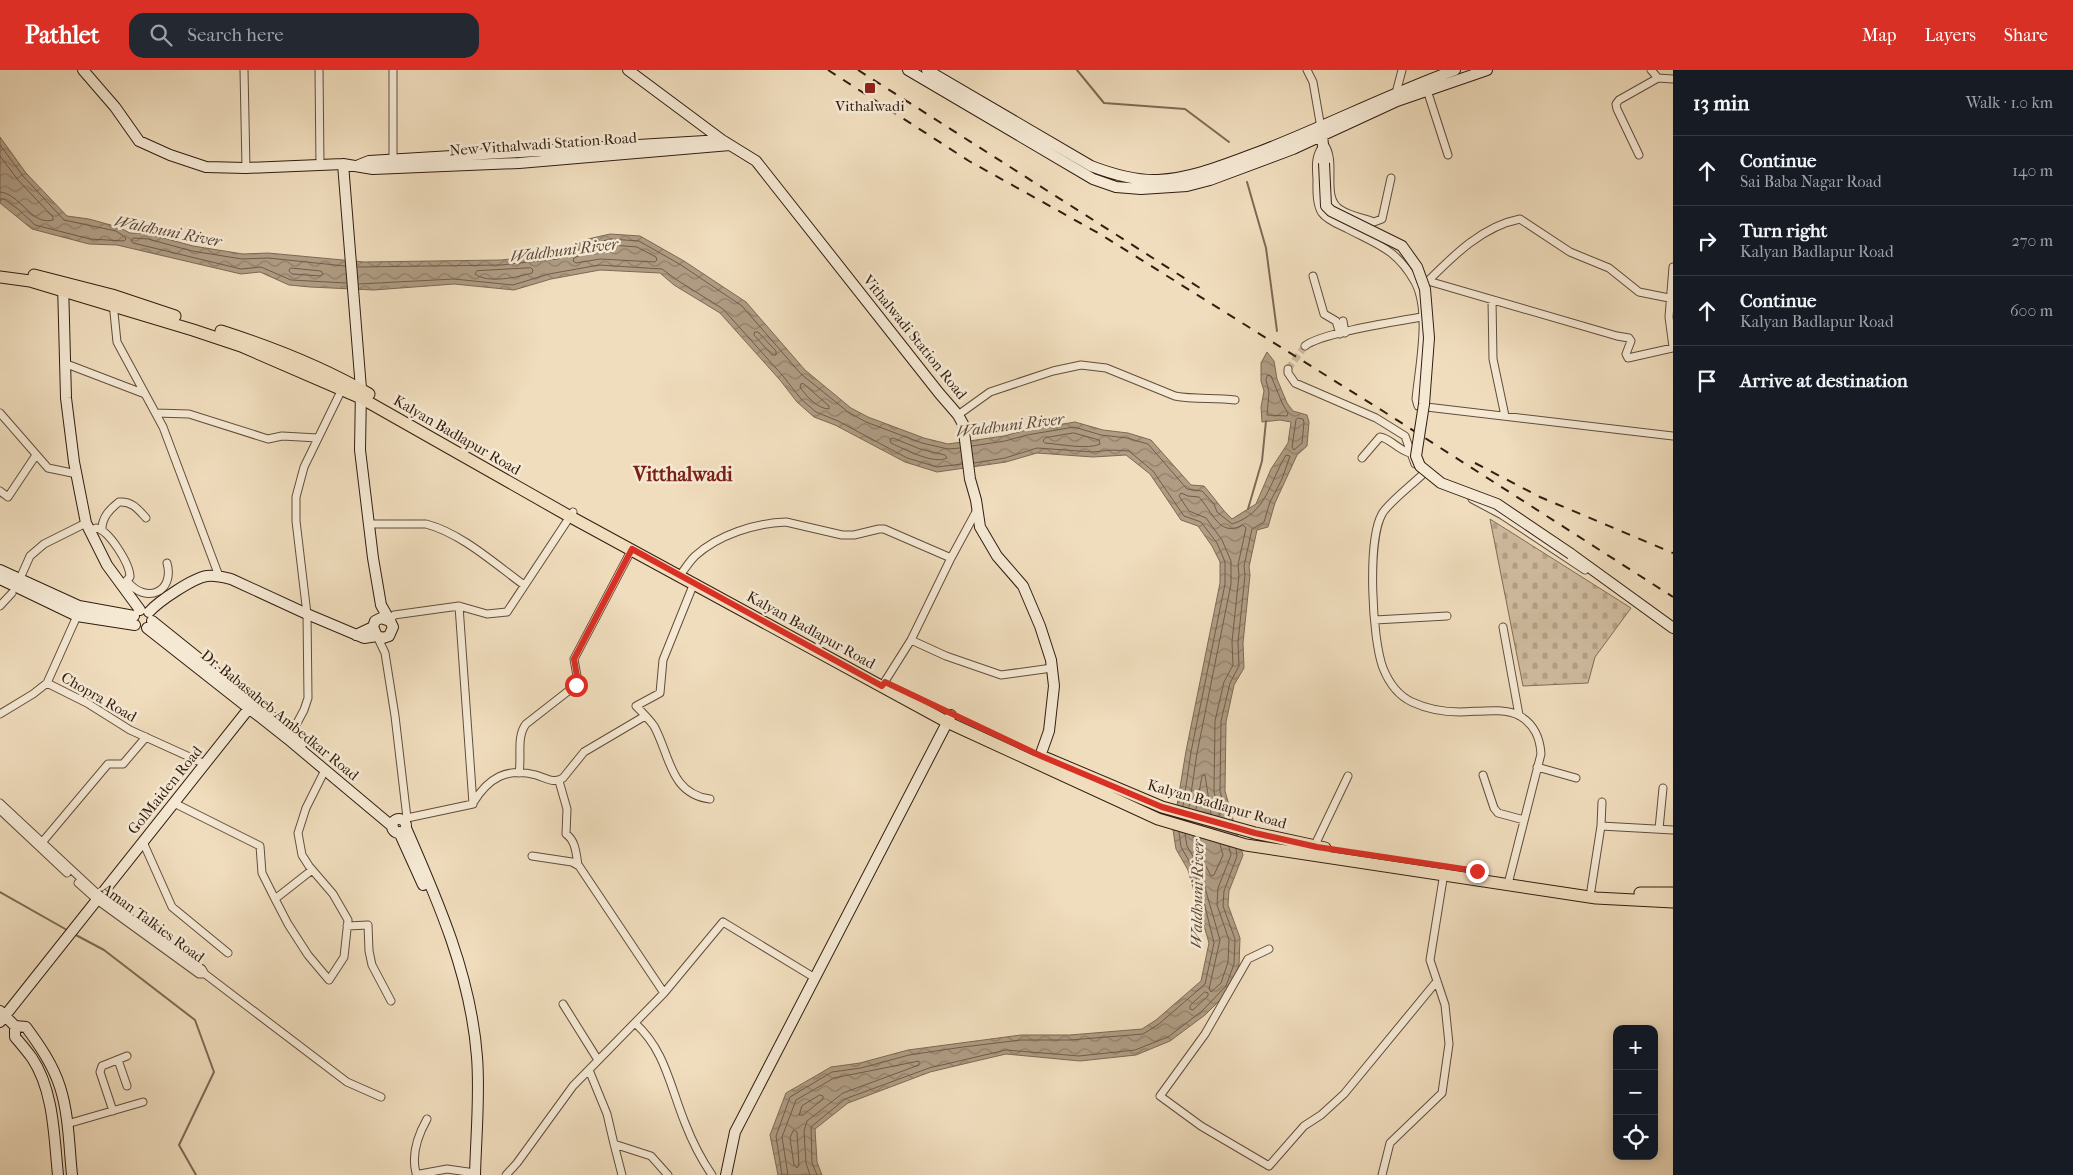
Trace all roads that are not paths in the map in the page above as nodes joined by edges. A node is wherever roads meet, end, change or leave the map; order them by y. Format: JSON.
{"nodes":[{"id":1,"x":84,"y":70,"type":"edge"},
{"id":2,"x":244,"y":70,"type":"edge"},
{"id":3,"x":319,"y":70,"type":"edge"},
{"id":4,"x":393,"y":70,"type":"edge"},
{"id":5,"x":628,"y":70,"type":"edge"},
{"id":6,"x":927,"y":70,"type":"edge"},
{"id":7,"x":1307,"y":70,"type":"edge"},
{"id":8,"x":1402,"y":70,"type":"edge"},
{"id":9,"x":1455,"y":70,"type":"edge"},
{"id":10,"x":1487,"y":70,"type":"edge"},
{"id":11,"x":1651,"y":70,"type":"edge"},
{"id":12,"x":915,"y":72,"type":"edge"},
{"id":13,"x":641,"y":74,"type":"edge"},
{"id":14,"x":1658,"y":78,"type":"junction"},
{"id":15,"x":1673,"y":79,"type":"edge"},
{"id":16,"x":1427,"y":90,"type":"junction"},
{"id":17,"x":1396,"y":93,"type":"junction"},
{"id":18,"x":1322,"y":136,"type":"junction"},
{"id":19,"x":726,"y":142,"type":"junction"},
{"id":20,"x":1448,"y":154,"type":"dead end"},
{"id":21,"x":1638,"y":155,"type":"dead end"},
{"id":22,"x":343,"y":164,"type":"junction"},
{"id":23,"x":393,"y":164,"type":"junction"},
{"id":24,"x":320,"y":165,"type":"junction"},
{"id":25,"x":246,"y":168,"type":"junction"},
{"id":26,"x":1089,"y":171,"type":"junction"},
{"id":27,"x":1391,"y":178,"type":"dead end"},
{"id":28,"x":1673,"y":267,"type":"edge"},
{"id":29,"x":0,"y":269,"type":"edge"},
{"id":30,"x":1313,"y":276,"type":"dead end"},
{"id":31,"x":0,"y":277,"type":"edge"},
{"id":32,"x":1428,"y":281,"type":"junction"},
{"id":33,"x":1416,"y":284,"type":"junction"},
{"id":34,"x":63,"y":286,"type":"junction"},
{"id":35,"x":1669,"y":298,"type":"junction"},
{"id":36,"x":113,"y":300,"type":"junction"},
{"id":37,"x":1492,"y":300,"type":"junction"},
{"id":38,"x":1422,"y":316,"type":"junction"},
{"id":39,"x":1343,"y":321,"type":"dead end"},
{"id":40,"x":1343,"y":333,"type":"junction"},
{"id":41,"x":1304,"y":346,"type":"tunnel mouth"},
{"id":42,"x":1673,"y":347,"type":"edge"},
{"id":43,"x":64,"y":363,"type":"junction"},
{"id":44,"x":1288,"y":369,"type":"dead end"},
{"id":45,"x":343,"y":385,"type":"junction"},
{"id":46,"x":361,"y":393,"type":"junction"},
{"id":47,"x":146,"y":394,"type":"junction"},
{"id":48,"x":1235,"y":400,"type":"dead end"},
{"id":49,"x":156,"y":412,"type":"junction"},
{"id":50,"x":0,"y":413,"type":"edge"},
{"id":51,"x":1505,"y":416,"type":"junction"},
{"id":52,"x":961,"y":420,"type":"junction"},
{"id":53,"x":1673,"y":436,"type":"edge"},
{"id":54,"x":318,"y":438,"type":"junction"},
{"id":55,"x":1410,"y":453,"type":"junction"},
{"id":56,"x":36,"y":455,"type":"junction"},
{"id":57,"x":1362,"y":458,"type":"dead end"},
{"id":58,"x":77,"y":474,"type":"junction"},
{"id":59,"x":1423,"y":474,"type":"junction"},
{"id":60,"x":0,"y":491,"type":"edge"},
{"id":61,"x":977,"y":510,"type":"junction"},
{"id":62,"x":571,"y":514,"type":"junction"},
{"id":63,"x":146,"y":518,"type":"dead end"},
{"id":64,"x":368,"y":524,"type":"junction"},
{"id":65,"x":88,"y":527,"type":"junction"},
{"id":66,"x":102,"y":529,"type":"junction"},
{"id":67,"x":632,"y":549,"type":"junction"},
{"id":68,"x":951,"y":558,"type":"junction"},
{"id":69,"x":167,"y":563,"type":"dead end"},
{"id":70,"x":0,"y":570,"type":"edge"},
{"id":71,"x":682,"y":572,"type":"junction"},
{"id":72,"x":219,"y":576,"type":"junction"},
{"id":73,"x":0,"y":579,"type":"edge"},
{"id":74,"x":124,"y":583,"type":"junction"},
{"id":75,"x":694,"y":583,"type":"junction"},
{"id":76,"x":524,"y":585,"type":"junction"},
{"id":77,"x":16,"y":587,"type":"junction"},
{"id":78,"x":1622,"y":591,"type":"junction"},
{"id":79,"x":381,"y":605,"type":"junction"},
{"id":80,"x":0,"y":606,"type":"edge"},
{"id":81,"x":459,"y":606,"type":"junction"},
{"id":82,"x":307,"y":614,"type":"junction"},
{"id":83,"x":77,"y":616,"type":"junction"},
{"id":84,"x":1448,"y":616,"type":"dead end"},
{"id":85,"x":143,"y":618,"type":"junction"},
{"id":86,"x":1376,"y":620,"type":"junction"},
{"id":87,"x":376,"y":627,"type":"junction"},
{"id":88,"x":1502,"y":627,"type":"dead end"},
{"id":89,"x":391,"y":628,"type":"junction"},
{"id":90,"x":1673,"y":628,"type":"edge"},
{"id":91,"x":911,"y":640,"type":"junction"},
{"id":92,"x":385,"y":653,"type":"junction"},
{"id":93,"x":1052,"y":668,"type":"junction"},
{"id":94,"x":47,"y":683,"type":"junction"},
{"id":95,"x":884,"y":684,"type":"junction"},
{"id":96,"x":251,"y":705,"type":"junction"},
{"id":97,"x":0,"y":714,"type":"edge"},
{"id":98,"x":645,"y":716,"type":"junction"},
{"id":99,"x":1519,"y":716,"type":"junction"},
{"id":100,"x":949,"y":718,"type":"junction"},
{"id":101,"x":290,"y":736,"type":"junction"},
{"id":102,"x":146,"y":738,"type":"junction"},
{"id":103,"x":1039,"y":759,"type":"junction"},
{"id":104,"x":205,"y":764,"type":"junction"},
{"id":105,"x":1537,"y":767,"type":"junction"},
{"id":106,"x":325,"y":770,"type":"junction"},
{"id":107,"x":520,"y":773,"type":"junction"},
{"id":108,"x":1483,"y":775,"type":"dead end"},
{"id":109,"x":1348,"y":776,"type":"dead end"},
{"id":110,"x":1576,"y":778,"type":"dead end"},
{"id":111,"x":559,"y":781,"type":"junction"},
{"id":112,"x":1663,"y":788,"type":"dead end"},
{"id":113,"x":710,"y":800,"type":"dead end"},
{"id":114,"x":1602,"y":802,"type":"dead end"},
{"id":115,"x":174,"y":803,"type":"junction"},
{"id":116,"x":473,"y":804,"type":"junction"},
{"id":117,"x":1,"y":808,"type":"edge"},
{"id":118,"x":1524,"y":820,"type":"junction"},
{"id":119,"x":401,"y":824,"type":"junction"},
{"id":120,"x":1600,"y":826,"type":"junction"},
{"id":121,"x":1659,"y":829,"type":"junction"},
{"id":122,"x":1673,"y":830,"type":"edge"},
{"id":123,"x":143,"y":842,"type":"junction"},
{"id":124,"x":40,"y":845,"type":"junction"},
{"id":125,"x":1313,"y":850,"type":"junction"},
{"id":126,"x":532,"y":856,"type":"dead end"},
{"id":127,"x":578,"y":864,"type":"junction"},
{"id":128,"x":312,"y":870,"type":"junction"},
{"id":129,"x":1444,"y":874,"type":"junction"},
{"id":130,"x":1509,"y":880,"type":"junction"},
{"id":131,"x":1591,"y":890,"type":"junction"},
{"id":132,"x":1673,"y":893,"type":"edge"},
{"id":133,"x":98,"y":898,"type":"junction"},
{"id":134,"x":275,"y":899,"type":"junction"},
{"id":135,"x":1673,"y":902,"type":"edge"},
{"id":136,"x":347,"y":926,"type":"junction"},
{"id":137,"x":1269,"y":948,"type":"dead end"},
{"id":138,"x":228,"y":953,"type":"dead end"},
{"id":139,"x":815,"y":978,"type":"junction"},
{"id":140,"x":1437,"y":981,"type":"junction"},
{"id":141,"x":664,"y":993,"type":"junction"},
{"id":142,"x":391,"y":1001,"type":"dead end"},
{"id":143,"x":563,"y":1004,"type":"dead end"},
{"id":144,"x":2,"y":1016,"type":"edge"},
{"id":145,"x":635,"y":1023,"type":"junction"},
{"id":146,"x":16,"y":1026,"type":"junction"},
{"id":147,"x":44,"y":1053,"type":"junction"},
{"id":148,"x":127,"y":1056,"type":"dead end"},
{"id":149,"x":118,"y":1060,"type":"junction"},
{"id":150,"x":598,"y":1060,"type":"junction"},
{"id":151,"x":34,"y":1061,"type":"junction"},
{"id":152,"x":589,"y":1070,"type":"junction"},
{"id":153,"x":127,"y":1086,"type":"dead end"},
{"id":154,"x":381,"y":1097,"type":"dead end"},
{"id":155,"x":143,"y":1102,"type":"dead end"},
{"id":156,"x":113,"y":1111,"type":"junction"},
{"id":157,"x":426,"y":1118,"type":"dead end"},
{"id":158,"x":52,"y":1121,"type":"junction"},
{"id":159,"x":66,"y":1121,"type":"junction"},
{"id":160,"x":68,"y":1136,"type":"junction"},
{"id":161,"x":54,"y":1137,"type":"junction"},
{"id":162,"x":614,"y":1144,"type":"junction"},
{"id":163,"x":473,"y":1174,"type":"edge"},
{"id":164,"x":58,"y":1175,"type":"edge"},
{"id":165,"x":72,"y":1175,"type":"edge"},
{"id":166,"x":506,"y":1175,"type":"edge"},
{"id":167,"x":622,"y":1175,"type":"edge"},
{"id":168,"x":668,"y":1175,"type":"edge"},
{"id":169,"x":712,"y":1175,"type":"edge"},
{"id":170,"x":726,"y":1175,"type":"edge"},
{"id":171,"x":1382,"y":1175,"type":"edge"}],
"edges":[{"from":1,"to":25,"type":"street","name":"New Vithalwadi Station Road"},
{"from":2,"to":25,"type":"street"},
{"from":3,"to":24,"type":"street"},
{"from":4,"to":23,"type":"street"},
{"from":5,"to":13,"type":"street","name":"Vithalwadi Station Road"},
{"from":6,"to":26,"type":"street"},
{"from":7,"to":18,"type":"street"},
{"from":8,"to":17,"type":"street"},
{"from":9,"to":17,"type":"street"},
{"from":10,"to":16,"type":"street"},
{"from":11,"to":14,"type":"street"},
{"from":12,"to":26,"type":"street"},
{"from":13,"to":19,"type":"street","name":"Vithalwadi Station Road"},
{"from":14,"to":15,"type":"street"},
{"from":14,"to":21,"type":"street"},
{"from":16,"to":18,"type":"street"},
{"from":16,"to":20,"type":"street"},
{"from":17,"to":18,"type":"street"},
{"from":18,"to":26,"type":"street"},
{"from":18,"to":27,"type":"street"},
{"from":18,"to":33,"type":"street"},
{"from":18,"to":78,"type":"street","bridge":true},
{"from":19,"to":23,"type":"street","name":"New Vithalwadi Station Road"},
{"from":19,"to":52,"type":"street","name":"Vithalwadi Station Road"},
{"from":22,"to":23,"type":"street","name":"New Vithalwadi Station Road"},
{"from":22,"to":24,"type":"street","name":"New Vithalwadi Station Road"},
{"from":22,"to":46,"type":"street"},
{"from":24,"to":25,"type":"street","name":"New Vithalwadi Station Road"},
{"from":28,"to":35,"type":"street"},
{"from":29,"to":34,"type":"main road","name":"Kalyan Badlapur Road"},
{"from":30,"to":40,"type":"street"},
{"from":31,"to":34,"type":"main road","name":"Kalyan Badlapur Road"},
{"from":32,"to":33,"type":"street"},
{"from":32,"to":35,"type":"street"},
{"from":32,"to":37,"type":"street"},
{"from":33,"to":38,"type":"street"},
{"from":34,"to":36,"type":"main road","name":"Kalyan Badlapur Road"},
{"from":34,"to":43,"type":"street"},
{"from":35,"to":42,"type":"street"},
{"from":36,"to":45,"type":"main road","name":"Kalyan Badlapur Road"},
{"from":36,"to":47,"type":"street"},
{"from":37,"to":42,"type":"street"},
{"from":37,"to":51,"type":"street"},
{"from":38,"to":40,"type":"street"},
{"from":38,"to":51,"type":"street"},
{"from":39,"to":40,"type":"street"},
{"from":40,"to":41,"type":"street"},
{"from":43,"to":47,"type":"street"},
{"from":43,"to":58,"type":"street"},
{"from":44,"to":55,"type":"street"},
{"from":45,"to":46,"type":"main road","name":"Kalyan Badlapur Road"},
{"from":45,"to":54,"type":"street"},
{"from":46,"to":62,"type":"main road","name":"Kalyan Badlapur Road"},
{"from":46,"to":64,"type":"street"},
{"from":47,"to":49,"type":"street"},
{"from":48,"to":52,"type":"street"},
{"from":49,"to":54,"type":"street"},
{"from":49,"to":72,"type":"street"},
{"from":50,"to":56,"type":"street"},
{"from":51,"to":53,"type":"street"},
{"from":52,"to":61,"type":"street","name":"Vithalwadi Station Road"},
{"from":54,"to":82,"type":"street"},
{"from":55,"to":57,"type":"street"},
{"from":55,"to":59,"type":"street"},
{"from":56,"to":58,"type":"street"},
{"from":56,"to":60,"type":"street"},
{"from":58,"to":65,"type":"street"},
{"from":59,"to":78,"type":"street"},
{"from":59,"to":86,"type":"street"},
{"from":61,"to":68,"type":"street"},
{"from":61,"to":93,"type":"street","name":"Vithalwadi Station Road"},
{"from":62,"to":67,"type":"main road","name":"Kalyan Badlapur Road"},
{"from":62,"to":71,"type":"main road","name":"Kalyan Badlapur Road"},
{"from":62,"to":76,"type":"street"},
{"from":63,"to":66,"type":"street"},
{"from":64,"to":76,"type":"street"},
{"from":64,"to":79,"type":"street"},
{"from":65,"to":66,"type":"street"},
{"from":65,"to":74,"type":"street"},
{"from":65,"to":77,"type":"street"},
{"from":66,"to":74,"type":"street"},
{"from":67,"to":71,"type":"main road","name":"Kalyan Badlapur Road"},
{"from":67,"to":107,"type":"street"},
{"from":68,"to":71,"type":"street"},
{"from":68,"to":91,"type":"street"},
{"from":69,"to":74,"type":"street"},
{"from":70,"to":77,"type":"street"},
{"from":71,"to":75,"type":"main road","name":"Kalyan Badlapur Road"},
{"from":71,"to":95,"type":"main road","name":"Kalyan Badlapur Road"},
{"from":72,"to":82,"type":"street"},
{"from":72,"to":85,"type":"street"},
{"from":73,"to":77,"type":"street"},
{"from":74,"to":85,"type":"street"},
{"from":75,"to":95,"type":"main road","name":"Kalyan Badlapur Road"},
{"from":75,"to":98,"type":"street"},
{"from":76,"to":81,"type":"street"},
{"from":77,"to":80,"type":"street"},
{"from":77,"to":83,"type":"street"},
{"from":77,"to":85,"type":"street"},
{"from":78,"to":90,"type":"street"},
{"from":79,"to":87,"type":"street"},
{"from":79,"to":89,"type":"street"},
{"from":81,"to":89,"type":"street"},
{"from":81,"to":116,"type":"street"},
{"from":82,"to":87,"type":"street"},
{"from":82,"to":101,"type":"street"},
{"from":83,"to":85,"type":"street"},
{"from":83,"to":94,"type":"street","name":"Chopra Road"},
{"from":84,"to":86,"type":"street"},
{"from":85,"to":96,"type":"street","name":"Dr. Babasaheb Ambedkar Road"},
{"from":86,"to":99,"type":"street"},
{"from":87,"to":89,"type":"street"},
{"from":87,"to":89,"type":"street"},
{"from":87,"to":92,"type":"street"},
{"from":88,"to":99,"type":"street"},
{"from":89,"to":92,"type":"street"},
{"from":91,"to":93,"type":"street"},
{"from":91,"to":95,"type":"street"},
{"from":92,"to":119,"type":"street"},
{"from":93,"to":103,"type":"street","name":"Vithalwadi Station Road"},
{"from":94,"to":97,"type":"street"},
{"from":94,"to":102,"type":"street","name":"Chopra Road"},
{"from":95,"to":100,"type":"main road","name":"Kalyan Badlapur Road"},
{"from":96,"to":101,"type":"street","name":"Dr. Babasaheb Ambedkar Road"},
{"from":96,"to":104,"type":"street","name":"GolMaiden Road"},
{"from":98,"to":111,"type":"street"},
{"from":98,"to":113,"type":"street"},
{"from":99,"to":105,"type":"street"},
{"from":100,"to":103,"type":"main road","name":"Kalyan Badlapur Road"},
{"from":100,"to":139,"type":"street"},
{"from":101,"to":106,"type":"street","name":"Dr. Babasaheb Ambedkar Road"},
{"from":101,"to":119,"type":"street","name":"Dr. Babasaheb Ambedkar Road"},
{"from":102,"to":104,"type":"street","name":"Chopra Road"},
{"from":102,"to":124,"type":"street"},
{"from":103,"to":125,"type":"main road","name":"Kalyan Badlapur Road"},
{"from":103,"to":125,"type":"main road","name":"Kalyan Badlapur Road"},
{"from":104,"to":115,"type":"street","name":"GolMaiden Road"},
{"from":105,"to":110,"type":"street"},
{"from":105,"to":118,"type":"street"},
{"from":106,"to":119,"type":"street","name":"Dr. Babasaheb Ambedkar Road"},
{"from":106,"to":128,"type":"street"},
{"from":107,"to":111,"type":"street"},
{"from":107,"to":116,"type":"street"},
{"from":108,"to":118,"type":"street"},
{"from":109,"to":125,"type":"street"},
{"from":111,"to":127,"type":"street"},
{"from":112,"to":121,"type":"street"},
{"from":114,"to":120,"type":"street"},
{"from":115,"to":123,"type":"street","name":"GolMaiden Road"},
{"from":115,"to":134,"type":"street"},
{"from":116,"to":119,"type":"street"},
{"from":117,"to":124,"type":"street","name":"Aman Talkies Road"},
{"from":118,"to":130,"type":"street"},
{"from":119,"to":163,"type":"street","name":"Dr. Babasaheb Ambedkar Road"},
{"from":120,"to":121,"type":"street"},
{"from":120,"to":131,"type":"street"},
{"from":121,"to":122,"type":"street"},
{"from":123,"to":133,"type":"street","name":"GolMaiden Road"},
{"from":123,"to":138,"type":"street"},
{"from":124,"to":133,"type":"street","name":"Aman Talkies Road"},
{"from":125,"to":129,"type":"main road","name":"Kalyan Badlapur Road"},
{"from":125,"to":130,"type":"main road","name":"Kalyan Badlapur Road"},
{"from":126,"to":127,"type":"street"},
{"from":127,"to":141,"type":"street"},
{"from":128,"to":134,"type":"street"},
{"from":128,"to":136,"type":"street"},
{"from":129,"to":130,"type":"main road","name":"Kalyan Badlapur Road"},
{"from":129,"to":140,"type":"street"},
{"from":130,"to":131,"type":"main road","name":"Kalyan Badlapur Road"},
{"from":130,"to":135,"type":"main road","name":"Kalyan Badlapur Road"},
{"from":131,"to":132,"type":"main road","name":"Kalyan Badlapur Road"},
{"from":133,"to":144,"type":"street","name":"GolMaiden Road"},
{"from":133,"to":154,"type":"street","name":"Aman Talkies Road"},
{"from":134,"to":136,"type":"street"},
{"from":136,"to":142,"type":"street"},
{"from":137,"to":140,"type":"street"},
{"from":139,"to":141,"type":"street"},
{"from":139,"to":170,"type":"street"},
{"from":140,"to":171,"type":"street"},
{"from":141,"to":145,"type":"street"},
{"from":143,"to":150,"type":"street"},
{"from":144,"to":146,"type":"street"},
{"from":145,"to":150,"type":"street"},
{"from":145,"to":169,"type":"street"},
{"from":146,"to":147,"type":"street"},
{"from":146,"to":151,"type":"street"},
{"from":147,"to":151,"type":"street"},
{"from":147,"to":159,"type":"street"},
{"from":148,"to":149,"type":"street"},
{"from":149,"to":153,"type":"street"},
{"from":149,"to":156,"type":"street"},
{"from":150,"to":152,"type":"street"},
{"from":151,"to":158,"type":"street"},
{"from":152,"to":162,"type":"street"},
{"from":152,"to":166,"type":"street"},
{"from":155,"to":156,"type":"street"},
{"from":156,"to":159,"type":"street"},
{"from":157,"to":163,"type":"street"},
{"from":158,"to":159,"type":"street"},
{"from":158,"to":161,"type":"street"},
{"from":159,"to":160,"type":"street"},
{"from":160,"to":161,"type":"street"},
{"from":160,"to":165,"type":"street"},
{"from":161,"to":164,"type":"street"},
{"from":162,"to":167,"type":"street"},
{"from":162,"to":168,"type":"street"}]}
